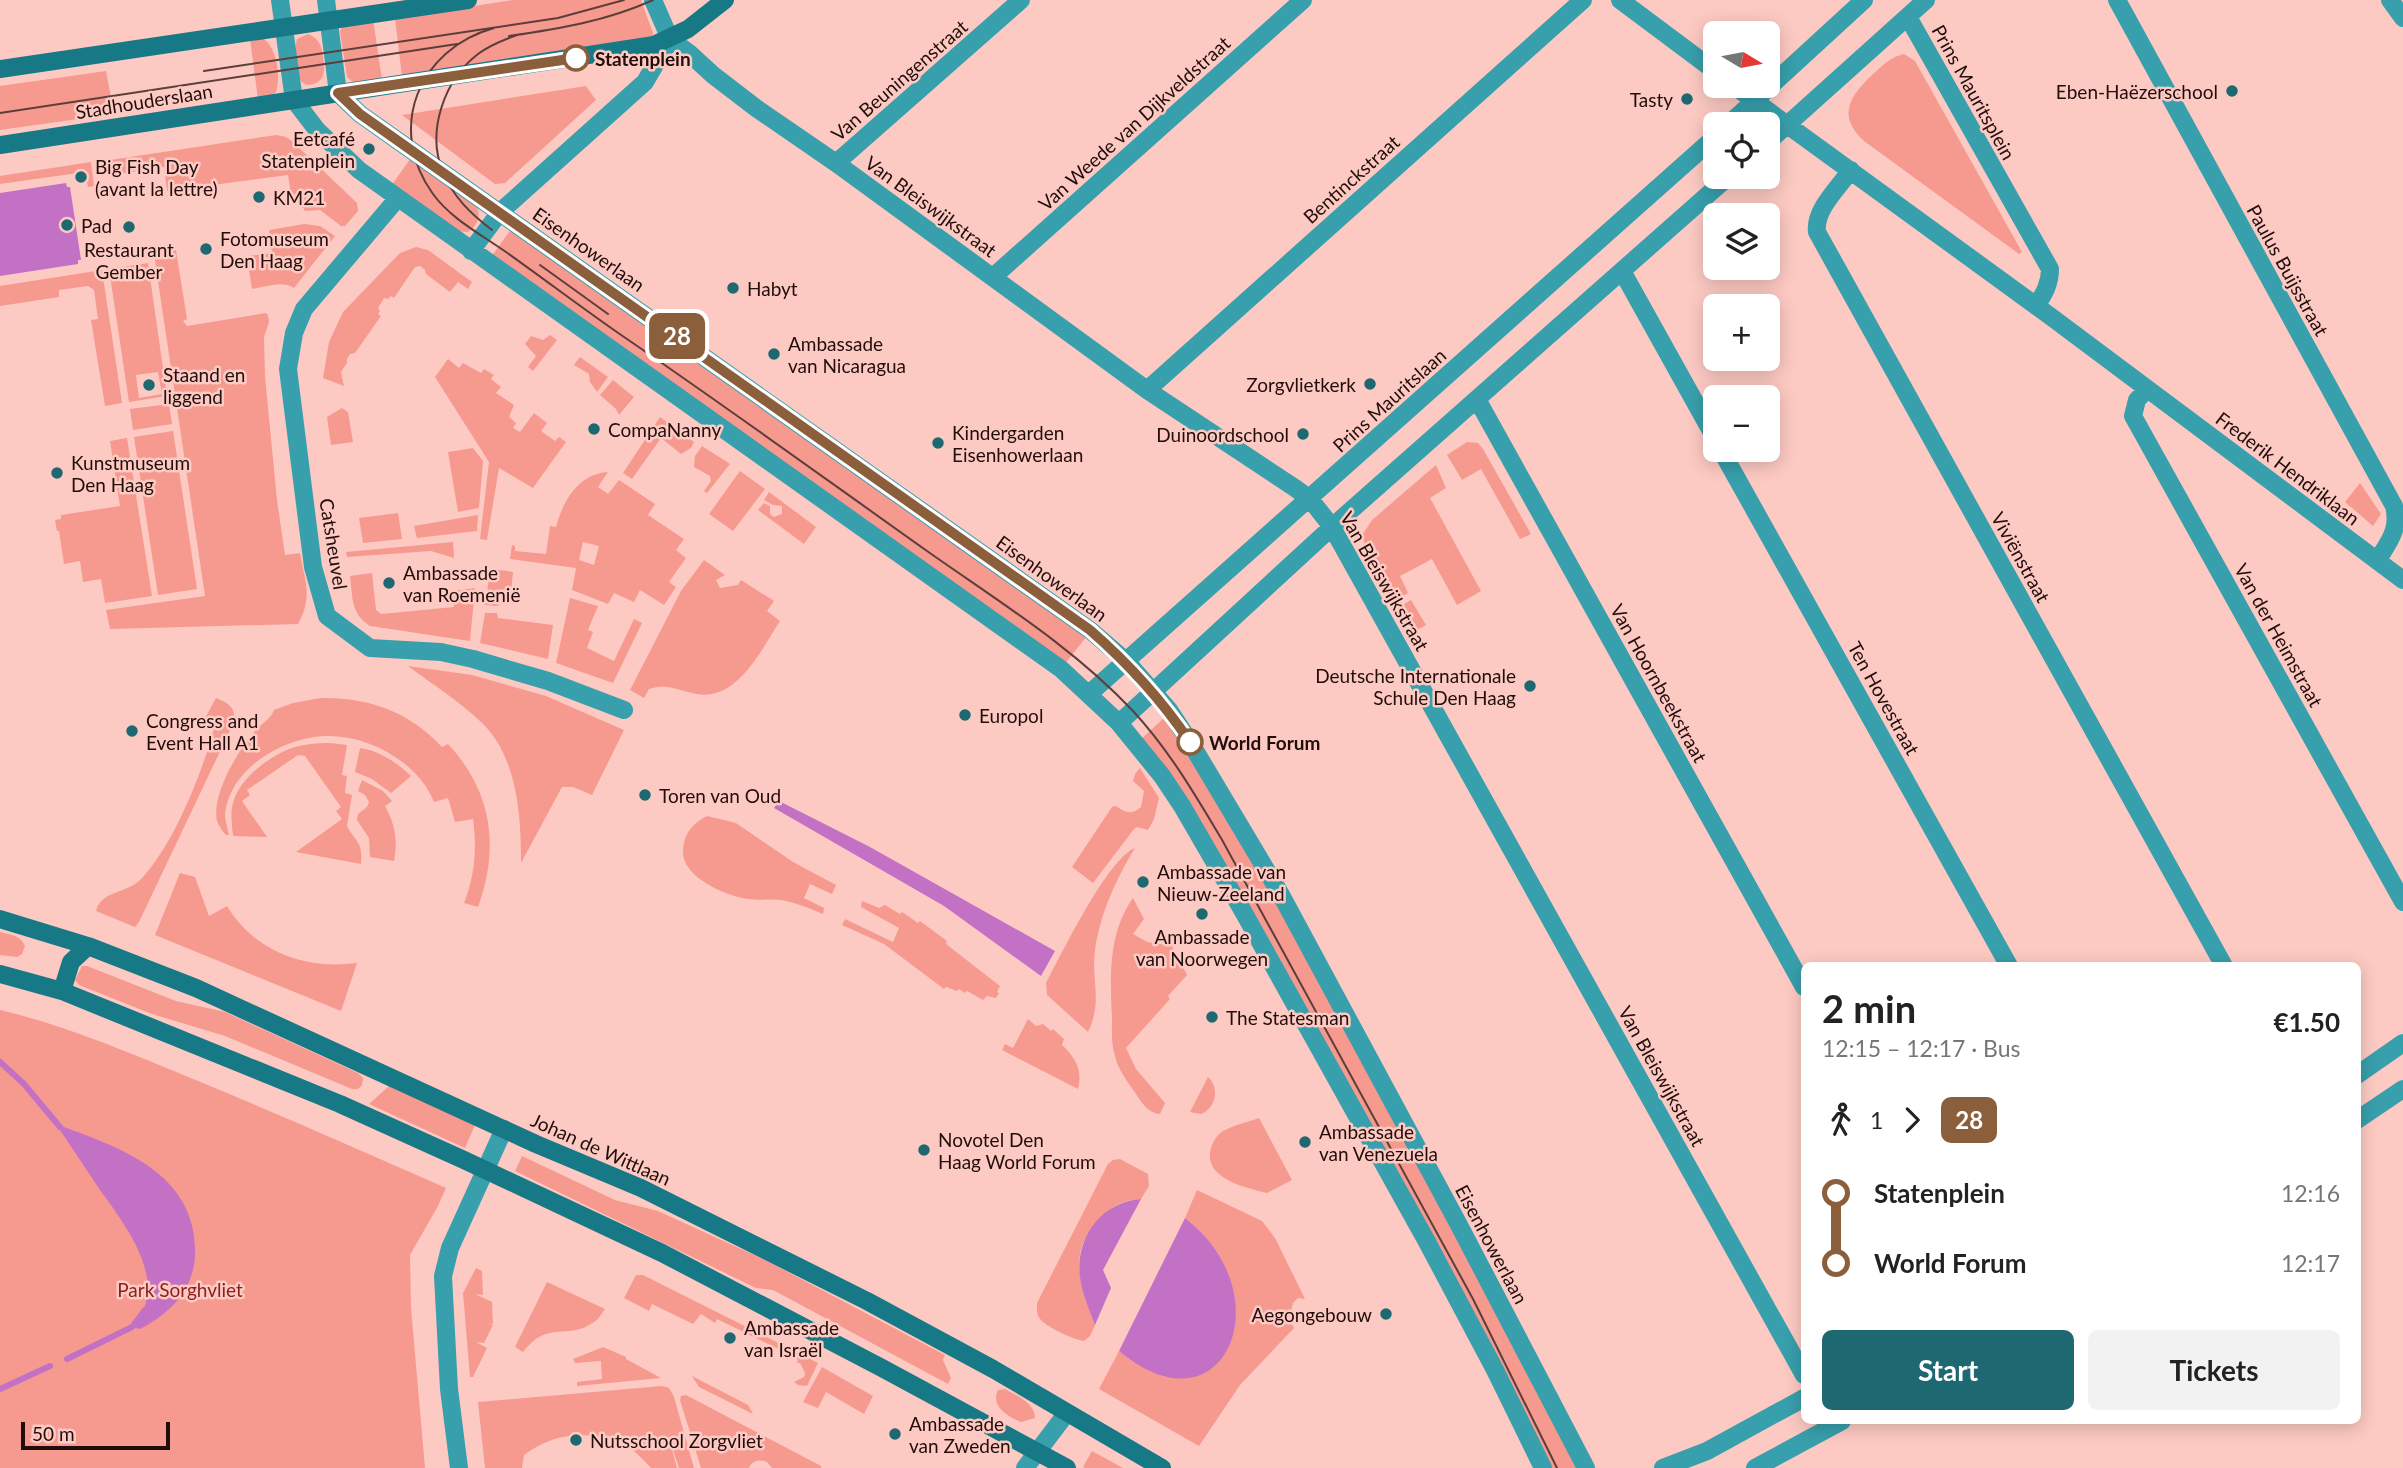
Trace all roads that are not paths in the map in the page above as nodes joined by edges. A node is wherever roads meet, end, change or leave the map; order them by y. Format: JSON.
{"nodes":[{"id":1,"x":280,"y":0,"type":"edge"},
{"id":2,"x":326,"y":0,"type":"edge"},
{"id":3,"x":468,"y":0,"type":"edge"},
{"id":4,"x":653,"y":0,"type":"edge"},
{"id":5,"x":725,"y":0,"type":"edge"},
{"id":6,"x":1021,"y":0,"type":"edge"},
{"id":7,"x":1303,"y":0,"type":"edge"},
{"id":8,"x":1583,"y":0,"type":"edge"},
{"id":9,"x":1620,"y":0,"type":"edge"},
{"id":10,"x":1864,"y":0,"type":"edge"},
{"id":11,"x":1926,"y":0,"type":"edge"},
{"id":12,"x":2117,"y":0,"type":"edge"},
{"id":13,"x":2390,"y":0,"type":"edge"},
{"id":14,"x":1908,"y":17,"type":"junction"},
{"id":15,"x":2403,"y":18,"type":"edge"},
{"id":16,"x":328,"y":22,"type":"junction"},
{"id":17,"x":284,"y":28,"type":"junction"},
{"id":18,"x":670,"y":39,"type":"junction"},
{"id":19,"x":1703,"y":62,"type":"edge"},
{"id":20,"x":0,"y":69,"type":"edge"},
{"id":21,"x":338,"y":93,"type":"junction"},
{"id":22,"x":1750,"y":98,"type":"edge"},
{"id":23,"x":294,"y":100,"type":"junction"},
{"id":24,"x":1754,"y":101,"type":"junction"},
{"id":25,"x":1742,"y":112,"type":"edge"},
{"id":26,"x":1787,"y":125,"type":"junction"},
{"id":27,"x":1780,"y":131,"type":"edge"},
{"id":28,"x":0,"y":145,"type":"edge"},
{"id":29,"x":1703,"y":148,"type":"edge"},
{"id":30,"x":836,"y":163,"type":"junction"},
{"id":31,"x":1851,"y":170,"type":"junction"},
{"id":32,"x":1714,"y":189,"type":"edge"},
{"id":33,"x":397,"y":199,"type":"junction"},
{"id":34,"x":500,"y":212,"type":"junction"},
{"id":35,"x":471,"y":251,"type":"junction"},
{"id":36,"x":1622,"y":271,"type":"junction"},
{"id":37,"x":993,"y":276,"type":"junction"},
{"id":38,"x":2036,"y":306,"type":"junction"},
{"id":39,"x":2147,"y":389,"type":"junction"},
{"id":40,"x":1147,"y":390,"type":"junction"},
{"id":41,"x":1478,"y":401,"type":"junction"},
{"id":42,"x":1703,"y":416,"type":"edge"},
{"id":43,"x":1728,"y":462,"type":"edge"},
{"id":44,"x":1310,"y":499,"type":"junction"},
{"id":45,"x":1332,"y":527,"type":"junction"},
{"id":46,"x":2377,"y":561,"type":"junction"},
{"id":47,"x":2403,"y":580,"type":"edge"},
{"id":48,"x":1126,"y":661,"type":"junction"},
{"id":49,"x":1153,"y":691,"type":"junction"},
{"id":50,"x":1090,"y":693,"type":"junction"},
{"id":51,"x":624,"y":710,"type":"dead end"},
{"id":52,"x":1119,"y":723,"type":"junction"},
{"id":53,"x":2403,"y":902,"type":"edge"},
{"id":54,"x":0,"y":919,"type":"edge"},
{"id":55,"x":88,"y":946,"type":"junction"},
{"id":56,"x":2007,"y":962,"type":"edge"},
{"id":57,"x":2222,"y":962,"type":"edge"},
{"id":58,"x":0,"y":974,"type":"edge"},
{"id":59,"x":1801,"y":982,"type":"edge"},
{"id":60,"x":62,"y":991,"type":"junction"},
{"id":61,"x":2403,"y":1043,"type":"edge"},
{"id":62,"x":2361,"y":1071,"type":"edge"},
{"id":63,"x":2403,"y":1089,"type":"edge"},
{"id":64,"x":2361,"y":1117,"type":"edge"},
{"id":65,"x":504,"y":1129,"type":"junction"},
{"id":66,"x":485,"y":1170,"type":"junction"},
{"id":67,"x":1801,"y":1370,"type":"edge"},
{"id":68,"x":1801,"y":1400,"type":"edge"},
{"id":69,"x":1066,"y":1414,"type":"junction"},
{"id":70,"x":1833,"y":1424,"type":"edge"},
{"id":71,"x":1036,"y":1452,"type":"junction"},
{"id":72,"x":459,"y":1468,"type":"edge"},
{"id":73,"x":1025,"y":1468,"type":"edge"},
{"id":74,"x":1067,"y":1468,"type":"edge"},
{"id":75,"x":1162,"y":1468,"type":"edge"},
{"id":76,"x":1543,"y":1468,"type":"edge"},
{"id":77,"x":1586,"y":1468,"type":"edge"},
{"id":78,"x":1663,"y":1468,"type":"edge"},
{"id":79,"x":1755,"y":1468,"type":"edge"}],
"edges":[{"from":1,"to":17,"type":"street"},
{"from":2,"to":16,"type":"street"},
{"from":3,"to":16,"type":"main road"},
{"from":4,"to":18,"type":"street"},
{"from":5,"to":18,"type":"main road"},
{"from":6,"to":30,"type":"street","name":"Van Beuningenstraat"},
{"from":7,"to":37,"type":"street","name":"Van Weede van Dijkveldstraat"},
{"from":8,"to":40,"type":"street","name":"Bentinckstraat"},
{"from":9,"to":19,"type":"street"},
{"from":10,"to":24,"type":"street"},
{"from":11,"to":14,"type":"street"},
{"from":12,"to":46,"type":"street","name":"Paulus Buijsstraat"},
{"from":13,"to":15,"type":"street"},
{"from":14,"to":26,"type":"street","name":"Prins Mauritsplein"},
{"from":14,"to":38,"type":"street","name":"Prins Mauritsplein"},
{"from":16,"to":17,"type":"main road"},
{"from":16,"to":21,"type":"street"},
{"from":17,"to":20,"type":"main road"},
{"from":17,"to":23,"type":"street"},
{"from":18,"to":21,"type":"main road"},
{"from":18,"to":30,"type":"street","name":"Van Bleiswijkstraat"},
{"from":18,"to":34,"type":"street"},
{"from":21,"to":23,"type":"main road"},
{"from":21,"to":34,"type":"street"},
{"from":22,"to":24,"type":"street"},
{"from":23,"to":28,"type":"main road","name":"Stadhouderslaan"},
{"from":23,"to":33,"type":"street"},
{"from":24,"to":25,"type":"street"},
{"from":24,"to":26,"type":"street"},
{"from":26,"to":27,"type":"street"},
{"from":26,"to":31,"type":"street"},
{"from":29,"to":44,"type":"street","name":"Prins Mauritslaan"},
{"from":30,"to":37,"type":"street","name":"Van Bleiswijkstraat"},
{"from":31,"to":38,"type":"street"},
{"from":31,"to":57,"type":"street","name":"Viviënstraat"},
{"from":32,"to":36,"type":"street"},
{"from":33,"to":35,"type":"street"},
{"from":33,"to":51,"type":"street","name":"Catsheuvel"},
{"from":34,"to":35,"type":"street"},
{"from":34,"to":48,"type":"street","name":"Eisenhowerlaan"},
{"from":35,"to":50,"type":"street"},
{"from":36,"to":41,"type":"street"},
{"from":36,"to":42,"type":"street"},
{"from":37,"to":40,"type":"street","name":"Van Bleiswijkstraat"},
{"from":38,"to":39,"type":"street"},
{"from":39,"to":46,"type":"street","name":"Frederik Hendriklaan"},
{"from":39,"to":53,"type":"street","name":"Van der Heimstraat"},
{"from":40,"to":44,"type":"street","name":"Van Bleiswijkstraat"},
{"from":41,"to":45,"type":"street"},
{"from":41,"to":59,"type":"street","name":"Van Hoornbeekstraat"},
{"from":43,"to":56,"type":"street","name":"Ten Hovestraat"},
{"from":44,"to":45,"type":"street","name":"Van Bleiswijkstraat"},
{"from":44,"to":48,"type":"street","name":"Prins Mauritslaan"},
{"from":45,"to":49,"type":"street"},
{"from":45,"to":67,"type":"street","name":"Van Bleiswijkstraat"},
{"from":46,"to":47,"type":"street","name":"Frederik Hendriklaan"},
{"from":48,"to":49,"type":"street","name":"Eisenhowerlaan"},
{"from":48,"to":50,"type":"street","name":"Prins Mauritslaan"},
{"from":49,"to":52,"type":"street"},
{"from":49,"to":77,"type":"street","name":"Eisenhowerlaan"},
{"from":50,"to":52,"type":"street"},
{"from":52,"to":76,"type":"street"},
{"from":54,"to":55,"type":"main road","name":"Johan de Wittlaan"},
{"from":55,"to":60,"type":"main road"},
{"from":55,"to":65,"type":"main road","name":"Johan de Wittlaan"},
{"from":58,"to":60,"type":"main road"},
{"from":60,"to":66,"type":"main road"},
{"from":61,"to":62,"type":"street"},
{"from":63,"to":64,"type":"street"},
{"from":65,"to":66,"type":"street"},
{"from":65,"to":69,"type":"main road","name":"Johan de Wittlaan"},
{"from":66,"to":71,"type":"main road"},
{"from":66,"to":72,"type":"street"},
{"from":68,"to":78,"type":"street"},
{"from":69,"to":71,"type":"street"},
{"from":69,"to":75,"type":"main road","name":"Johan de Wittlaan"},
{"from":70,"to":79,"type":"street"},
{"from":71,"to":73,"type":"street"},
{"from":71,"to":74,"type":"main road"}]}
